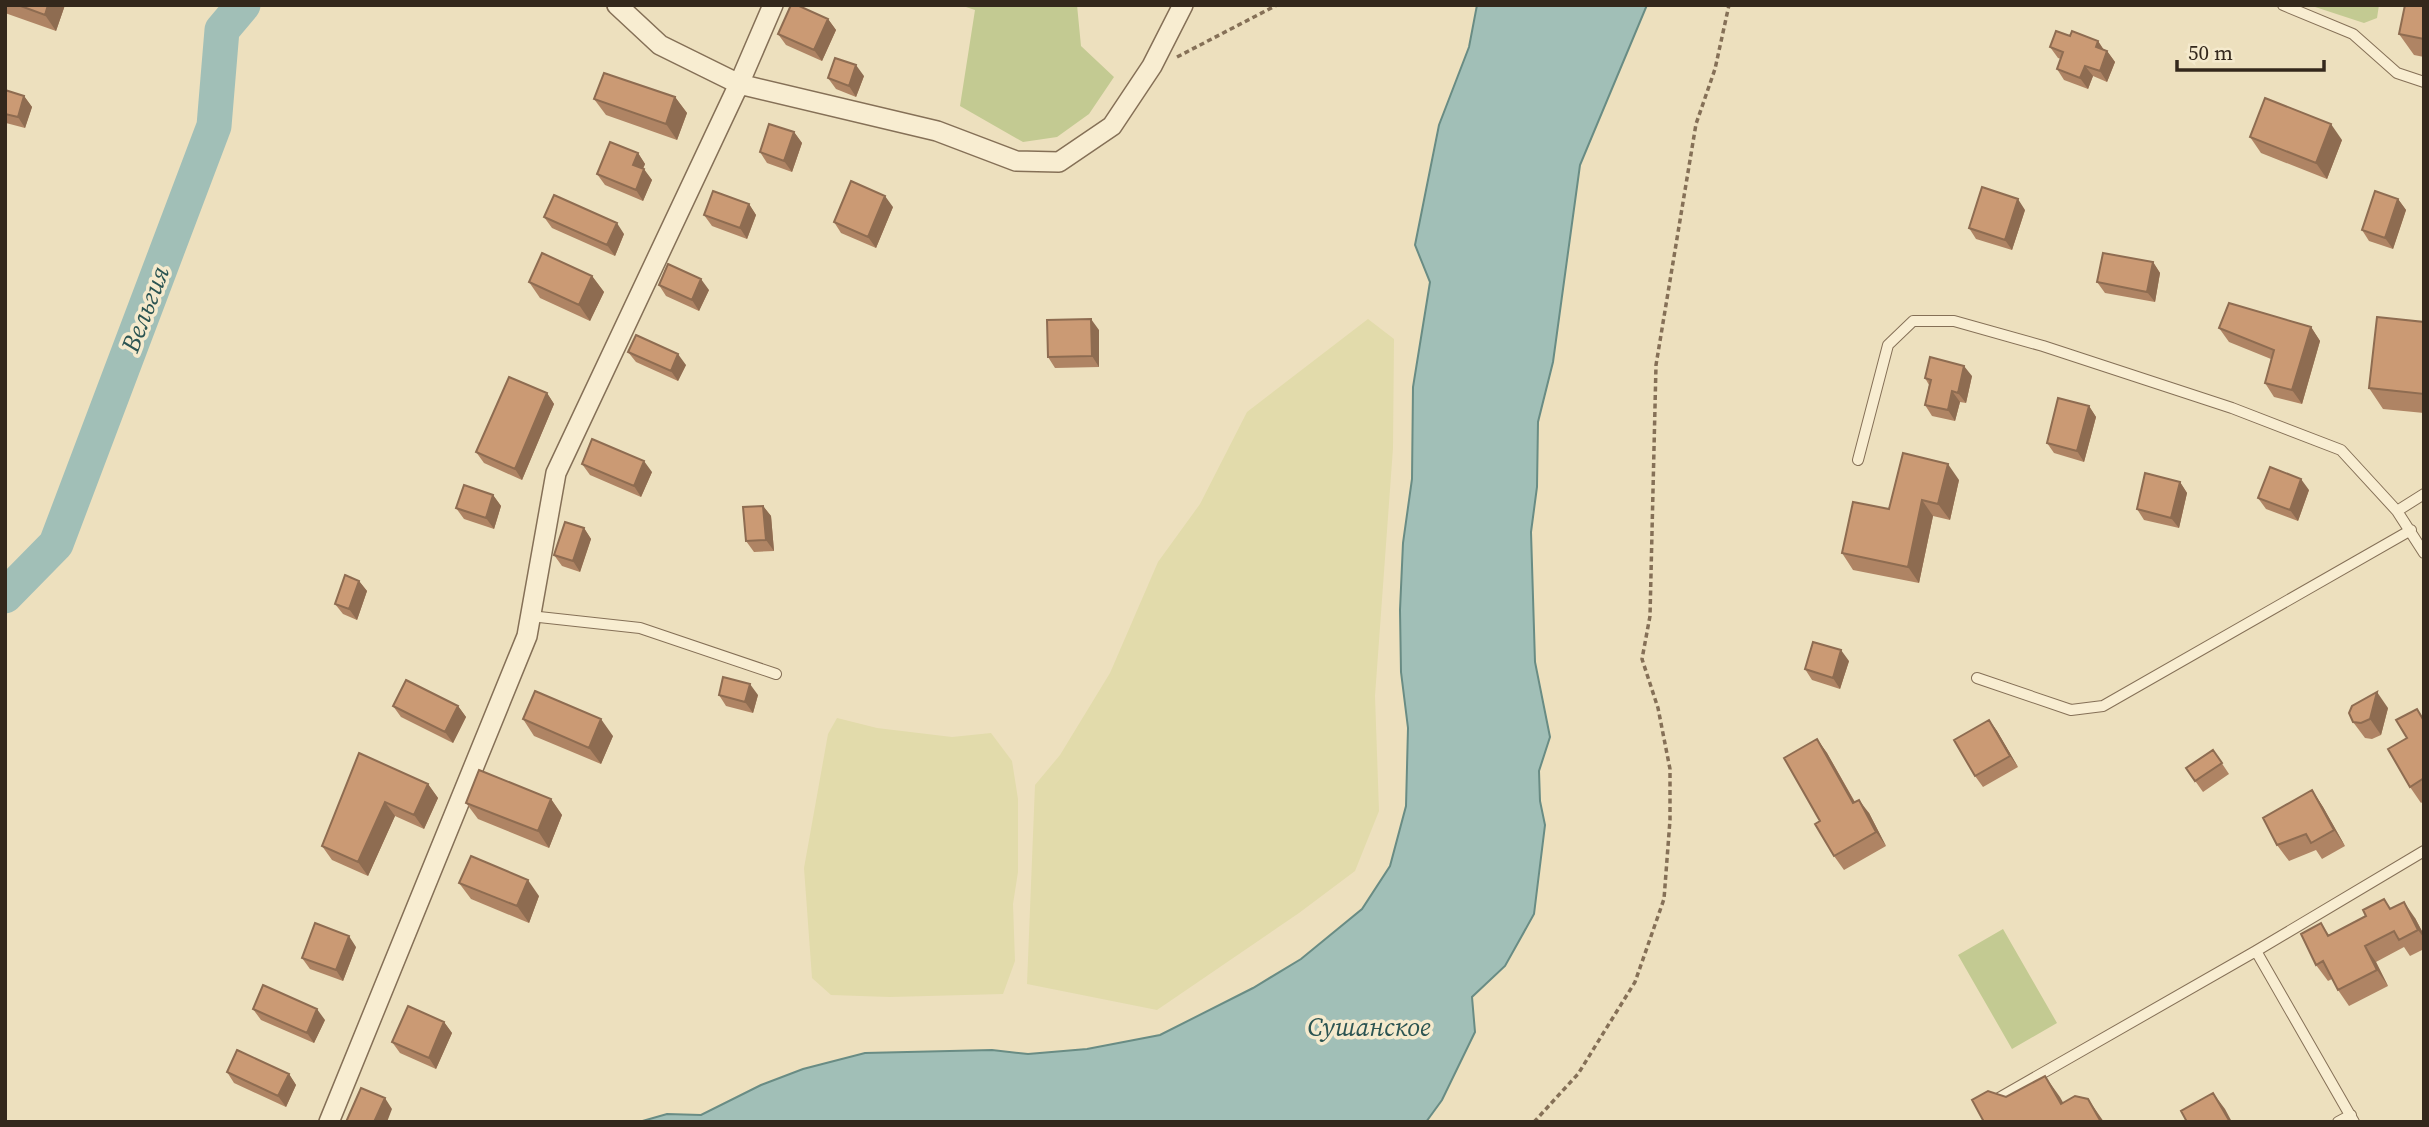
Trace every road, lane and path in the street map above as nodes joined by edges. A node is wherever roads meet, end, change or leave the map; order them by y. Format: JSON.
{"nodes":[{"id":1,"x":617,"y":5,"type":"edge"},
{"id":2,"x":773,"y":5,"type":"edge"},
{"id":3,"x":1183,"y":5,"type":"edge"},
{"id":4,"x":1277,"y":5,"type":"edge"},
{"id":5,"x":1729,"y":5,"type":"edge"},
{"id":6,"x":2283,"y":5,"type":"edge"},
{"id":7,"x":1152,"y":66,"type":"junction"},
{"id":8,"x":2424,"y":82,"type":"edge"},
{"id":9,"x":739,"y":85,"type":"junction"},
{"id":10,"x":1858,"y":460,"type":"dead end"},
{"id":11,"x":2424,"y":494,"type":"edge"},
{"id":12,"x":2397,"y":511,"type":"junction"},
{"id":13,"x":2410,"y":530,"type":"junction"},
{"id":14,"x":2424,"y":553,"type":"edge"},
{"id":15,"x":530,"y":616,"type":"junction"},
{"id":16,"x":776,"y":674,"type":"dead end"},
{"id":17,"x":1976,"y":678,"type":"dead end"},
{"id":18,"x":2424,"y":851,"type":"edge"},
{"id":19,"x":2256,"y":951,"type":"junction"},
{"id":20,"x":1988,"y":1104,"type":"edge"},
{"id":21,"x":2352,"y":1119,"type":"edge"},
{"id":22,"x":329,"y":1122,"type":"edge"},
{"id":23,"x":1534,"y":1122,"type":"edge"},
{"id":24,"x":2338,"y":1122,"type":"edge"}],
"edges":[{"from":1,"to":9,"type":"street"},
{"from":2,"to":9,"type":"street"},
{"from":3,"to":7,"type":"street"},
{"from":4,"to":7,"type":"path"},
{"from":5,"to":23,"type":"path"},
{"from":6,"to":8,"type":"lane"},
{"from":7,"to":9,"type":"street"},
{"from":9,"to":15,"type":"street"},
{"from":10,"to":12,"type":"lane"},
{"from":11,"to":12,"type":"lane"},
{"from":12,"to":13,"type":"lane"},
{"from":13,"to":14,"type":"lane"},
{"from":13,"to":17,"type":"lane"},
{"from":15,"to":16,"type":"lane"},
{"from":15,"to":22,"type":"street"},
{"from":18,"to":19,"type":"lane"},
{"from":19,"to":20,"type":"lane"},
{"from":19,"to":21,"type":"lane"},
{"from":21,"to":24,"type":"lane"}]}
